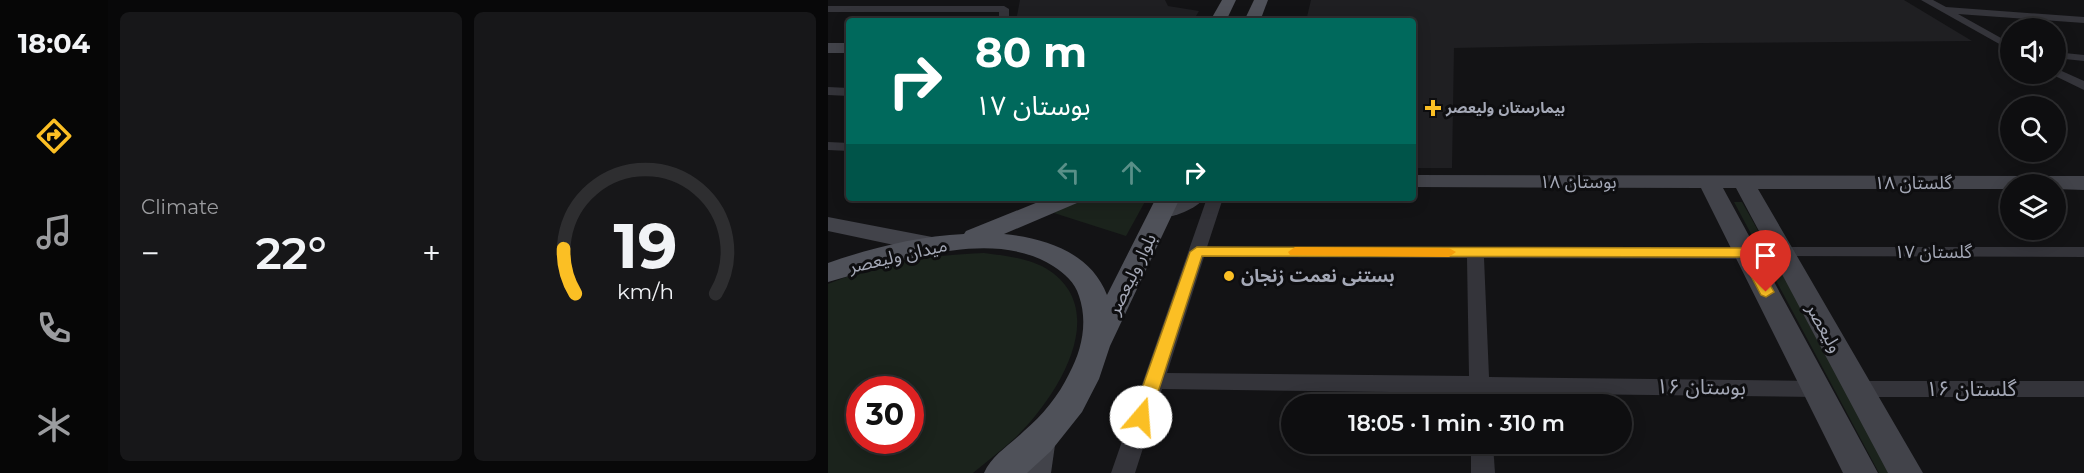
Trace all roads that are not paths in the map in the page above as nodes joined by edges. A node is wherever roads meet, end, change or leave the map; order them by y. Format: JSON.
{"nodes":[{"id":1,"x":1229,"y":0,"type":"edge"},
{"id":2,"x":1261,"y":0,"type":"edge"},
{"id":3,"x":1926,"y":0,"type":"edge"},
{"id":4,"x":860,"y":4,"type":"edge"},
{"id":5,"x":828,"y":9,"type":"edge"},
{"id":6,"x":884,"y":9,"type":"junction"},
{"id":7,"x":1943,"y":10,"type":"junction"},
{"id":8,"x":868,"y":18,"type":"edge"},
{"id":9,"x":1004,"y":18,"type":"edge"},
{"id":10,"x":1220,"y":18,"type":"edge"},
{"id":11,"x":1253,"y":18,"type":"edge"},
{"id":12,"x":2084,"y":20,"type":"edge"},
{"id":13,"x":2000,"y":41,"type":"edge"},
{"id":14,"x":828,"y":48,"type":"edge"},
{"id":15,"x":846,"y":48,"type":"edge"},
{"id":16,"x":2066,"y":56,"type":"edge"},
{"id":17,"x":2084,"y":58,"type":"edge"},
{"id":18,"x":2066,"y":74,"type":"edge"},
{"id":19,"x":2066,"y":76,"type":"edge"},
{"id":20,"x":2084,"y":78,"type":"edge"},
{"id":21,"x":2084,"y":86,"type":"edge"},
{"id":22,"x":828,"y":91,"type":"edge"},
{"id":23,"x":846,"y":92,"type":"edge"},
{"id":24,"x":828,"y":146,"type":"edge"},
{"id":25,"x":846,"y":147,"type":"edge"},
{"id":26,"x":1416,"y":182,"type":"edge"},
{"id":27,"x":1709,"y":182,"type":"junction"},
{"id":28,"x":1743,"y":182,"type":"junction"},
{"id":29,"x":2084,"y":183,"type":"edge"},
{"id":30,"x":1062,"y":201,"type":"edge"},
{"id":31,"x":1182,"y":201,"type":"edge"},
{"id":32,"x":1214,"y":201,"type":"edge"},
{"id":33,"x":1165,"y":205,"type":"edge"},
{"id":34,"x":828,"y":224,"type":"edge"},
{"id":35,"x":965,"y":242,"type":"junction"},
{"id":36,"x":932,"y":245,"type":"junction"},
{"id":37,"x":1197,"y":252,"type":"junction"},
{"id":38,"x":1475,"y":252,"type":"junction"},
{"id":39,"x":1782,"y":252,"type":"junction"},
{"id":40,"x":2084,"y":252,"type":"edge"},
{"id":41,"x":1746,"y":253,"type":"junction"},
{"id":42,"x":828,"y":273,"type":"edge"},
{"id":43,"x":1096,"y":349,"type":"junction"},
{"id":44,"x":1154,"y":381,"type":"junction"},
{"id":45,"x":1817,"y":389,"type":"junction"},
{"id":46,"x":1858,"y":389,"type":"junction"},
{"id":47,"x":2084,"y":389,"type":"edge"},
{"id":48,"x":1457,"y":394,"type":"edge"},
{"id":49,"x":1480,"y":394,"type":"edge"},
{"id":50,"x":1536,"y":394,"type":"edge"},
{"id":51,"x":1040,"y":438,"type":"junction"},
{"id":52,"x":1482,"y":454,"type":"edge"},
{"id":53,"x":1002,"y":473,"type":"edge"},
{"id":54,"x":1034,"y":473,"type":"edge"},
{"id":55,"x":1123,"y":473,"type":"edge"},
{"id":56,"x":1483,"y":473,"type":"edge"},
{"id":57,"x":1861,"y":473,"type":"edge"},
{"id":58,"x":1906,"y":473,"type":"edge"}],
"edges":[{"from":1,"to":10,"type":"main road"},
{"from":2,"to":11,"type":"main road"},
{"from":3,"to":7,"type":"street"},
{"from":4,"to":5,"type":"street"},
{"from":4,"to":6,"type":"street"},
{"from":6,"to":8,"type":"street"},
{"from":6,"to":9,"type":"street"},
{"from":7,"to":12,"type":"street"},
{"from":7,"to":13,"type":"street"},
{"from":14,"to":15,"type":"street"},
{"from":16,"to":17,"type":"street"},
{"from":18,"to":20,"type":"street"},
{"from":19,"to":21,"type":"street"},
{"from":22,"to":23,"type":"street"},
{"from":24,"to":25,"type":"street"},
{"from":26,"to":27,"type":"street","name":"بوستان ۱۸"},
{"from":27,"to":28,"type":"street","name":"بوستان ۱۸"},
{"from":27,"to":41,"type":"street","name":"ولیعصر"},
{"from":28,"to":29,"type":"street","name":"گلستان ۱۸"},
{"from":28,"to":39,"type":"street","name":"ولیعصر"},
{"from":30,"to":35,"type":"main road"},
{"from":31,"to":33,"type":"street"},
{"from":32,"to":37,"type":"street"},
{"from":33,"to":43,"type":"main road","name":"بلوار ولیعصر"},
{"from":34,"to":36,"type":"street"},
{"from":35,"to":36,"type":"main road","name":"میدان ولیعصر"},
{"from":35,"to":43,"type":"main road","name":"میدان ولیعصر"},
{"from":36,"to":42,"type":"main road","name":"میدان ولیعصر"},
{"from":37,"to":38,"type":"street"},
{"from":37,"to":44,"type":"street"},
{"from":38,"to":41,"type":"street"},
{"from":38,"to":49,"type":"street"},
{"from":39,"to":40,"type":"street","name":"گلستان ۱۷"},
{"from":39,"to":46,"type":"street","name":"ولیعصر"},
{"from":41,"to":45,"type":"street","name":"ولیعصر"},
{"from":43,"to":51,"type":"main road","name":"میدان ولیعصر"},
{"from":44,"to":48,"type":"street","name":"بوستان ۱۶"},
{"from":44,"to":55,"type":"street"},
{"from":45,"to":50,"type":"street","name":"بوستان ۱۶"},
{"from":45,"to":57,"type":"street","name":"ولیعصر"},
{"from":46,"to":47,"type":"street","name":"گلستان ۱۶"},
{"from":46,"to":58,"type":"street","name":"ولیعصر"},
{"from":51,"to":53,"type":"main road","name":"میدان ولیعصر"},
{"from":51,"to":54,"type":"street"},
{"from":52,"to":56,"type":"street"}]}
